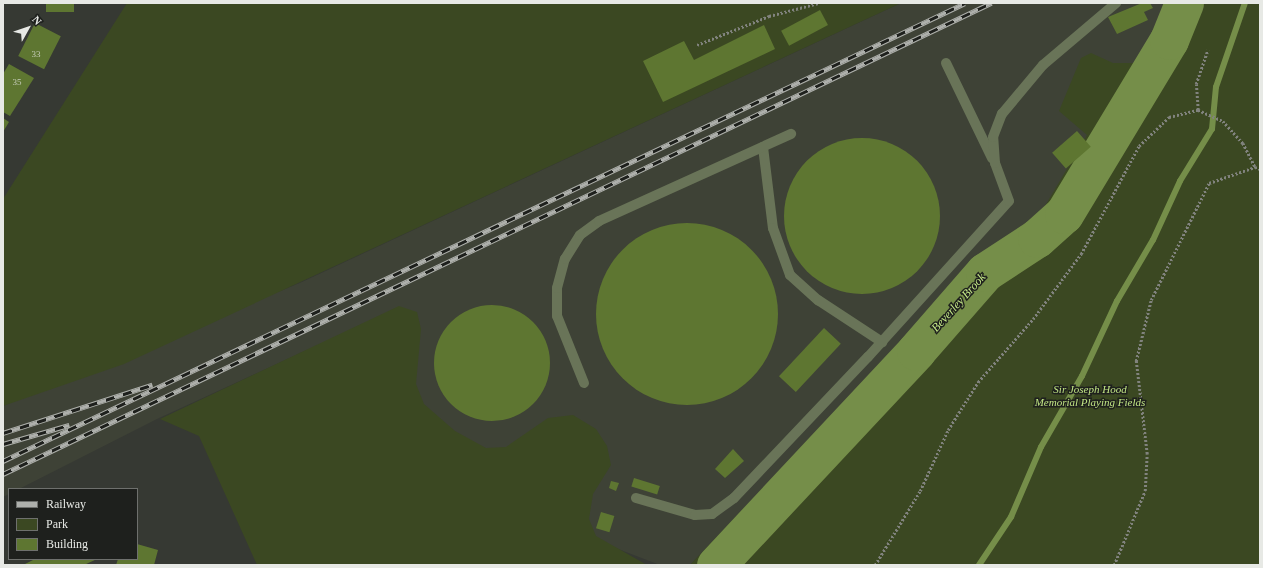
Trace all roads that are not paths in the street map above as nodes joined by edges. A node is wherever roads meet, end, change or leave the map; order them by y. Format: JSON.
{"nodes":[{"id":1,"x":1116,"y":3,"type":"edge"},
{"id":2,"x":946,"y":63,"type":"dead end"},
{"id":3,"x":791,"y":134,"type":"dead end"},
{"id":4,"x":763,"y":146,"type":"junction"},
{"id":5,"x":995,"y":164,"type":"junction"},
{"id":6,"x":882,"y":342,"type":"junction"},
{"id":7,"x":584,"y":383,"type":"dead end"},
{"id":8,"x":636,"y":498,"type":"dead end"}],
"edges":[{"from":1,"to":5,"type":"lane"},
{"from":2,"to":5,"type":"lane"},
{"from":3,"to":4,"type":"lane"},
{"from":4,"to":6,"type":"lane"},
{"from":4,"to":7,"type":"lane"},
{"from":5,"to":6,"type":"lane"},
{"from":6,"to":8,"type":"lane"}]}
